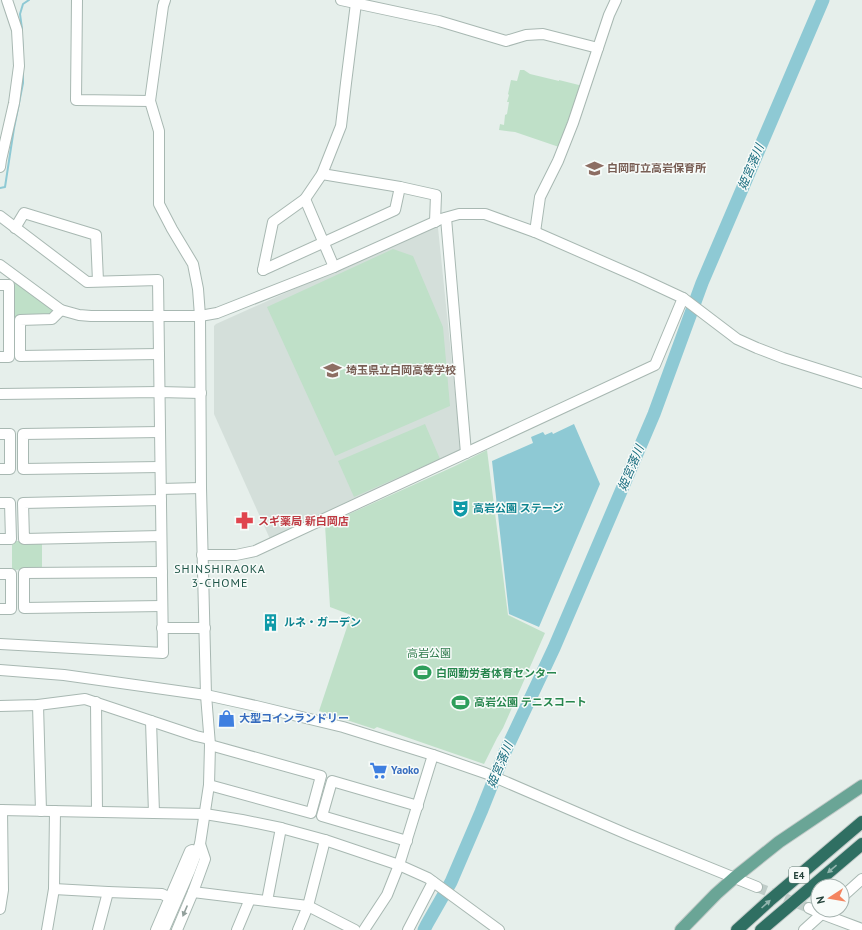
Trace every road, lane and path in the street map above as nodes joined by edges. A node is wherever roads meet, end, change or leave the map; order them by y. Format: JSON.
{"nodes":[{"id":1,"x":7,"y":0,"type":"edge"},
{"id":2,"x":77,"y":0,"type":"edge"},
{"id":3,"x":165,"y":0,"type":"edge"},
{"id":4,"x":341,"y":0,"type":"edge"},
{"id":5,"x":616,"y":0,"type":"edge"},
{"id":6,"x":356,"y":3,"type":"junction"},
{"id":7,"x":598,"y":48,"type":"junction"},
{"id":8,"x":150,"y":101,"type":"junction"},
{"id":9,"x":0,"y":167,"type":"edge"},
{"id":10,"x":322,"y":174,"type":"junction"},
{"id":11,"x":400,"y":187,"type":"junction"},
{"id":12,"x":305,"y":199,"type":"junction"},
{"id":13,"x":0,"y":216,"type":"edge"},
{"id":14,"x":446,"y":218,"type":"junction"},
{"id":15,"x":435,"y":222,"type":"junction"},
{"id":16,"x":15,"y":228,"type":"junction"},
{"id":17,"x":534,"y":232,"type":"junction"},
{"id":18,"x":324,"y":243,"type":"junction"},
{"id":19,"x":0,"y":265,"type":"edge"},
{"id":20,"x":334,"y":267,"type":"junction"},
{"id":21,"x":98,"y":281,"type":"junction"},
{"id":22,"x":0,"y":285,"type":"edge"},
{"id":23,"x":683,"y":298,"type":"junction"},
{"id":24,"x":61,"y":310,"type":"junction"},
{"id":25,"x":159,"y":316,"type":"junction"},
{"id":26,"x":200,"y":316,"type":"junction"},
{"id":27,"x":5,"y":320,"type":"edge"},
{"id":28,"x":159,"y":354,"type":"junction"},
{"id":29,"x":0,"y":357,"type":"edge"},
{"id":30,"x":862,"y":384,"type":"edge"},
{"id":31,"x":159,"y":392,"type":"junction"},
{"id":32,"x":201,"y":393,"type":"junction"},
{"id":33,"x":0,"y":394,"type":"edge"},
{"id":34,"x":160,"y":432,"type":"junction"},
{"id":35,"x":0,"y":434,"type":"edge"},
{"id":36,"x":466,"y":453,"type":"junction"},
{"id":37,"x":160,"y":466,"type":"junction"},
{"id":38,"x":0,"y":469,"type":"edge"},
{"id":39,"x":201,"y":488,"type":"junction"},
{"id":40,"x":161,"y":489,"type":"junction"},
{"id":41,"x":161,"y":500,"type":"junction"},
{"id":42,"x":0,"y":503,"type":"edge"},
{"id":43,"x":161,"y":536,"type":"junction"},
{"id":44,"x":0,"y":539,"type":"edge"},
{"id":45,"x":202,"y":555,"type":"junction"},
{"id":46,"x":162,"y":572,"type":"junction"},
{"id":47,"x":0,"y":574,"type":"edge"},
{"id":48,"x":162,"y":606,"type":"junction"},
{"id":49,"x":0,"y":609,"type":"edge"},
{"id":50,"x":162,"y":628,"type":"junction"},
{"id":51,"x":205,"y":628,"type":"junction"},
{"id":52,"x":0,"y":644,"type":"edge"},
{"id":53,"x":0,"y":670,"type":"edge"},
{"id":54,"x":206,"y":695,"type":"junction"},
{"id":55,"x":96,"y":702,"type":"junction"},
{"id":56,"x":38,"y":705,"type":"junction"},
{"id":57,"x":0,"y":706,"type":"edge"},
{"id":58,"x":151,"y":721,"type":"junction"},
{"id":59,"x":210,"y":742,"type":"junction"},
{"id":60,"x":433,"y":756,"type":"junction"},
{"id":61,"x":209,"y":785,"type":"junction"},
{"id":62,"x":862,"y":786,"type":"edge"},
{"id":63,"x":418,"y":806,"type":"junction"},
{"id":64,"x":1,"y":810,"type":"edge"},
{"id":65,"x":41,"y":811,"type":"junction"},
{"id":66,"x":55,"y":811,"type":"junction"},
{"id":67,"x":97,"y":812,"type":"junction"},
{"id":68,"x":154,"y":813,"type":"junction"},
{"id":69,"x":205,"y":814,"type":"junction"},
{"id":70,"x":862,"y":822,"type":"edge"},
{"id":71,"x":282,"y":828,"type":"junction"},
{"id":72,"x":326,"y":840,"type":"junction"},
{"id":73,"x":406,"y":841,"type":"junction"},
{"id":74,"x":200,"y":844,"type":"junction"},
{"id":75,"x":862,"y":844,"type":"edge"},
{"id":76,"x":399,"y":865,"type":"junction"},
{"id":77,"x":734,"y":878,"type":"junction"},
{"id":78,"x":862,"y":879,"type":"edge"},
{"id":79,"x":434,"y":882,"type":"junction"},
{"id":80,"x":758,"y":887,"type":"tunnel mouth"},
{"id":81,"x":54,"y":890,"type":"junction"},
{"id":82,"x":850,"y":890,"type":"edge"},
{"id":83,"x":108,"y":892,"type":"junction"},
{"id":84,"x":193,"y":892,"type":"junction"},
{"id":85,"x":170,"y":898,"type":"junction"},
{"id":86,"x":250,"y":899,"type":"junction"},
{"id":87,"x":267,"y":901,"type":"junction"},
{"id":88,"x":308,"y":906,"type":"junction"},
{"id":89,"x":0,"y":909,"type":"edge"},
{"id":90,"x":817,"y":918,"type":"edge"},
{"id":91,"x":837,"y":918,"type":"edge"},
{"id":92,"x":862,"y":929,"type":"edge"},
{"id":93,"x":47,"y":930,"type":"edge"},
{"id":94,"x":98,"y":930,"type":"edge"},
{"id":95,"x":156,"y":930,"type":"edge"},
{"id":96,"x":164,"y":930,"type":"edge"},
{"id":97,"x":177,"y":930,"type":"edge"},
{"id":98,"x":237,"y":930,"type":"edge"},
{"id":99,"x":298,"y":930,"type":"edge"},
{"id":100,"x":355,"y":930,"type":"edge"},
{"id":101,"x":364,"y":930,"type":"edge"},
{"id":102,"x":408,"y":930,"type":"edge"},
{"id":103,"x":499,"y":930,"type":"edge"},
{"id":104,"x":681,"y":930,"type":"edge"},
{"id":105,"x":737,"y":930,"type":"edge"},
{"id":106,"x":761,"y":930,"type":"edge"},
{"id":107,"x":804,"y":930,"type":"edge"}],
"edges":[{"from":1,"to":9,"type":"street"},
{"from":2,"to":8,"type":"street"},
{"from":3,"to":8,"type":"street"},
{"from":4,"to":6,"type":"street"},
{"from":5,"to":7,"type":"street"},
{"from":6,"to":7,"type":"street"},
{"from":6,"to":10,"type":"street"},
{"from":7,"to":17,"type":"street"},
{"from":8,"to":26,"type":"street"},
{"from":10,"to":11,"type":"street"},
{"from":10,"to":12,"type":"street"},
{"from":11,"to":15,"type":"street"},
{"from":11,"to":18,"type":"street"},
{"from":12,"to":18,"type":"street"},
{"from":12,"to":18,"type":"street"},
{"from":13,"to":16,"type":"street"},
{"from":14,"to":15,"type":"street"},
{"from":14,"to":17,"type":"street"},
{"from":14,"to":36,"type":"street"},
{"from":15,"to":20,"type":"street"},
{"from":16,"to":21,"type":"street"},
{"from":16,"to":21,"type":"street"},
{"from":17,"to":23,"type":"street"},
{"from":18,"to":20,"type":"street"},
{"from":19,"to":24,"type":"street"},
{"from":20,"to":26,"type":"street"},
{"from":21,"to":25,"type":"street"},
{"from":22,"to":27,"type":"street"},
{"from":23,"to":30,"type":"street"},
{"from":23,"to":36,"type":"street"},
{"from":24,"to":25,"type":"street"},
{"from":24,"to":28,"type":"street"},
{"from":25,"to":26,"type":"street"},
{"from":25,"to":28,"type":"street"},
{"from":26,"to":32,"type":"street"},
{"from":27,"to":29,"type":"street"},
{"from":28,"to":31,"type":"street"},
{"from":31,"to":32,"type":"street"},
{"from":31,"to":33,"type":"street"},
{"from":31,"to":34,"type":"street"},
{"from":32,"to":39,"type":"street"},
{"from":34,"to":37,"type":"street"},
{"from":34,"to":37,"type":"street"},
{"from":35,"to":38,"type":"street"},
{"from":36,"to":45,"type":"street"},
{"from":37,"to":40,"type":"street"},
{"from":39,"to":40,"type":"street"},
{"from":39,"to":45,"type":"street"},
{"from":40,"to":41,"type":"street"},
{"from":41,"to":43,"type":"street"},
{"from":41,"to":43,"type":"street"},
{"from":42,"to":44,"type":"street"},
{"from":43,"to":46,"type":"street"},
{"from":45,"to":51,"type":"street"},
{"from":46,"to":48,"type":"street"},
{"from":46,"to":48,"type":"street"},
{"from":47,"to":49,"type":"street"},
{"from":48,"to":50,"type":"street"},
{"from":50,"to":51,"type":"street"},
{"from":50,"to":52,"type":"street"},
{"from":51,"to":54,"type":"street"},
{"from":53,"to":54,"type":"street"},
{"from":54,"to":59,"type":"street"},
{"from":54,"to":60,"type":"street"},
{"from":55,"to":56,"type":"street"},
{"from":55,"to":58,"type":"street"},
{"from":55,"to":67,"type":"street"},
{"from":56,"to":57,"type":"street"},
{"from":56,"to":65,"type":"street"},
{"from":58,"to":59,"type":"street"},
{"from":58,"to":68,"type":"street"},
{"from":59,"to":61,"type":"street"},
{"from":59,"to":61,"type":"street"},
{"from":60,"to":63,"type":"street"},
{"from":60,"to":77,"type":"street"},
{"from":61,"to":69,"type":"street"},
{"from":62,"to":77,"type":"main road"},
{"from":63,"to":73,"type":"street"},
{"from":63,"to":73,"type":"street"},
{"from":64,"to":65,"type":"street"},
{"from":64,"to":89,"type":"street"},
{"from":65,"to":66,"type":"street"},
{"from":66,"to":67,"type":"street"},
{"from":66,"to":81,"type":"street"},
{"from":67,"to":68,"type":"street"},
{"from":68,"to":69,"type":"street"},
{"from":69,"to":71,"type":"street"},
{"from":69,"to":74,"type":"street"},
{"from":105,"to":70,"type":"highway","number":"E4","one_way":true},
{"from":71,"to":72,"type":"street"},
{"from":71,"to":87,"type":"street"},
{"from":72,"to":76,"type":"street"},
{"from":72,"to":88,"type":"street"},
{"from":73,"to":76,"type":"street"},
{"from":74,"to":84,"type":"street"},
{"from":74,"to":85,"type":"street"},
{"from":74,"to":96,"type":"street"},
{"from":75,"to":106,"type":"highway","number":"E4","one_way":true},
{"from":76,"to":79,"type":"street"},
{"from":76,"to":101,"type":"street"},
{"from":77,"to":80,"type":"street"},
{"from":77,"to":104,"type":"main road"},
{"from":78,"to":82,"type":"street"},
{"from":79,"to":102,"type":"street"},
{"from":79,"to":103,"type":"street"},
{"from":81,"to":83,"type":"street"},
{"from":81,"to":93,"type":"street"},
{"from":83,"to":85,"type":"street"},
{"from":83,"to":94,"type":"street"},
{"from":84,"to":86,"type":"street"},
{"from":84,"to":97,"type":"street","one_way":true},
{"from":85,"to":95,"type":"street"},
{"from":86,"to":87,"type":"street"},
{"from":86,"to":98,"type":"street"},
{"from":87,"to":88,"type":"street"},
{"from":88,"to":99,"type":"street"},
{"from":88,"to":100,"type":"street"},
{"from":90,"to":107,"type":"street"},
{"from":91,"to":92,"type":"street"}]}
